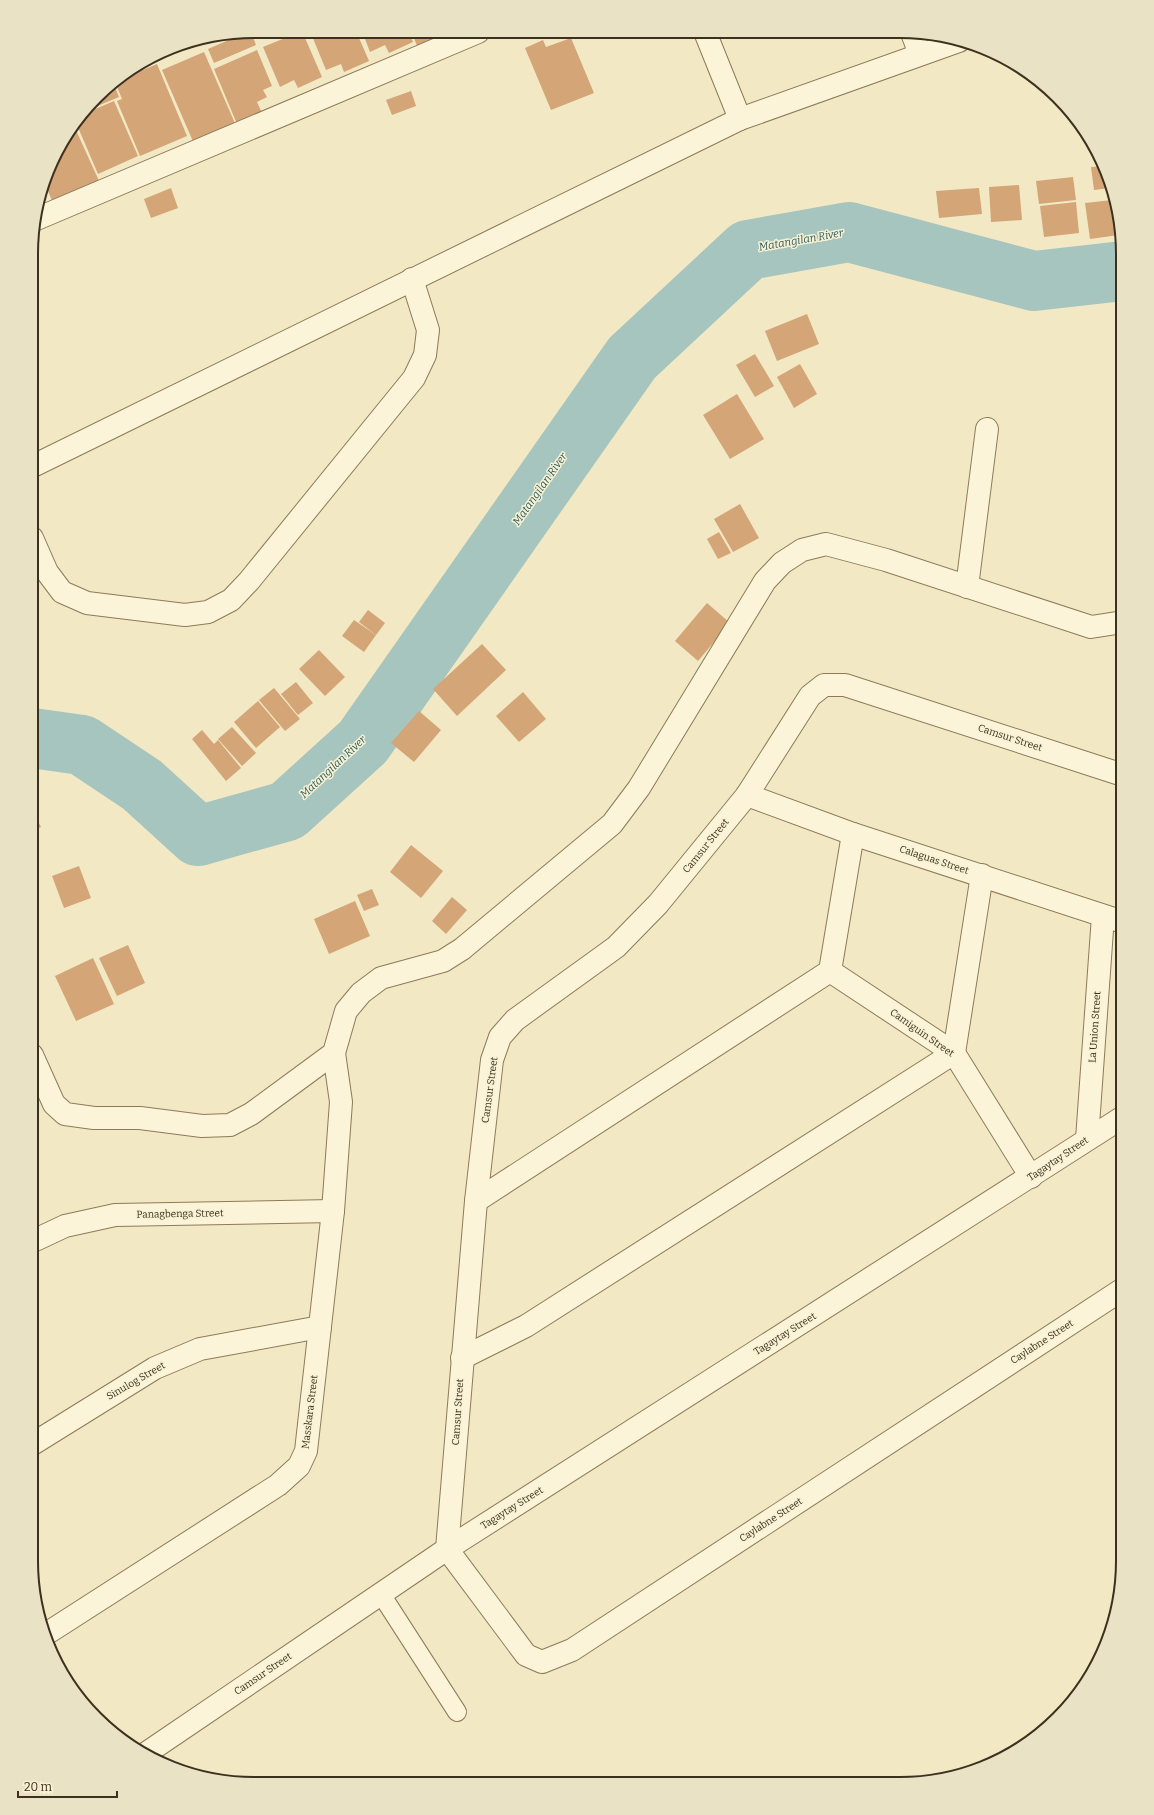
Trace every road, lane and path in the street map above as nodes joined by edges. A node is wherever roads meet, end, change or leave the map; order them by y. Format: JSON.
{"nodes":[{"id":1,"x":464,"y":38,"type":"edge"},
{"id":2,"x":707,"y":38,"type":"edge"},
{"id":3,"x":914,"y":38,"type":"edge"},
{"id":4,"x":951,"y":44,"type":"edge"},
{"id":5,"x":920,"y":54,"type":"junction"},
{"id":6,"x":740,"y":119,"type":"junction"},
{"id":7,"x":41,"y":217,"type":"edge"},
{"id":8,"x":412,"y":279,"type":"junction"},
{"id":9,"x":988,"y":429,"type":"dead end"},
{"id":10,"x":38,"y":463,"type":"edge"},
{"id":11,"x":38,"y":552,"type":"edge"},
{"id":12,"x":967,"y":587,"type":"junction"},
{"id":13,"x":1116,"y":623,"type":"edge"},
{"id":14,"x":1116,"y":772,"type":"edge"},
{"id":15,"x":747,"y":795,"type":"junction"},
{"id":16,"x":853,"y":834,"type":"junction"},
{"id":17,"x":982,"y":876,"type":"junction"},
{"id":18,"x":1113,"y":919,"type":"edge"},
{"id":19,"x":830,"y":971,"type":"junction"},
{"id":20,"x":334,"y":1053,"type":"junction"},
{"id":21,"x":954,"y":1053,"type":"junction"},
{"id":22,"x":38,"y":1068,"type":"edge"},
{"id":23,"x":1116,"y":1121,"type":"edge"},
{"id":24,"x":1087,"y":1139,"type":"junction"},
{"id":25,"x":1031,"y":1177,"type":"junction"},
{"id":26,"x":476,"y":1201,"type":"junction"},
{"id":27,"x":333,"y":1211,"type":"junction"},
{"id":28,"x":38,"y":1238,"type":"edge"},
{"id":29,"x":1116,"y":1295,"type":"edge"},
{"id":30,"x":320,"y":1327,"type":"junction"},
{"id":31,"x":462,"y":1358,"type":"junction"},
{"id":32,"x":38,"y":1441,"type":"edge"},
{"id":33,"x":447,"y":1549,"type":"junction"},
{"id":34,"x":381,"y":1594,"type":"junction"},
{"id":35,"x":49,"y":1632,"type":"edge"},
{"id":36,"x":457,"y":1712,"type":"dead end"},
{"id":37,"x":150,"y":1750,"type":"edge"}],
"edges":[{"from":1,"to":7,"type":"street"},
{"from":2,"to":6,"type":"street"},
{"from":3,"to":5,"type":"street"},
{"from":4,"to":5,"type":"street"},
{"from":5,"to":6,"type":"street"},
{"from":6,"to":8,"type":"street"},
{"from":8,"to":10,"type":"street"},
{"from":8,"to":11,"type":"street"},
{"from":9,"to":12,"type":"street"},
{"from":12,"to":13,"type":"street"},
{"from":12,"to":20,"type":"street"},
{"from":14,"to":15,"type":"street","name":"Camsur Street"},
{"from":15,"to":16,"type":"street","name":"Calaguas Street"},
{"from":15,"to":26,"type":"street","name":"Camsur Street"},
{"from":16,"to":17,"type":"street","name":"Calaguas Street"},
{"from":16,"to":19,"type":"street"},
{"from":17,"to":18,"type":"street","name":"Calaguas Street"},
{"from":17,"to":21,"type":"street"},
{"from":18,"to":24,"type":"street","name":"La Union Street"},
{"from":19,"to":21,"type":"street","name":"Camiguin Street"},
{"from":19,"to":26,"type":"street"},
{"from":20,"to":22,"type":"street"},
{"from":20,"to":27,"type":"street","name":"Masskara Street"},
{"from":21,"to":25,"type":"street","name":"Camiguin Street"},
{"from":21,"to":31,"type":"street"},
{"from":23,"to":24,"type":"street","name":"Tagaytay Street"},
{"from":24,"to":25,"type":"street","name":"Tagaytay Street"},
{"from":25,"to":33,"type":"street","name":"Tagaytay Street"},
{"from":26,"to":31,"type":"street","name":"Camsur Street"},
{"from":27,"to":28,"type":"street","name":"Panagbenga Street"},
{"from":27,"to":30,"type":"street","name":"Masskara Street"},
{"from":29,"to":33,"type":"street","name":"Caylabne Street"},
{"from":30,"to":32,"type":"street","name":"Sinulog Street"},
{"from":30,"to":35,"type":"street","name":"Masskara Street"},
{"from":31,"to":33,"type":"street","name":"Camsur Street"},
{"from":33,"to":34,"type":"street","name":"Camsur Street"},
{"from":34,"to":36,"type":"lane"},
{"from":34,"to":37,"type":"street","name":"Camsur Street"}]}
